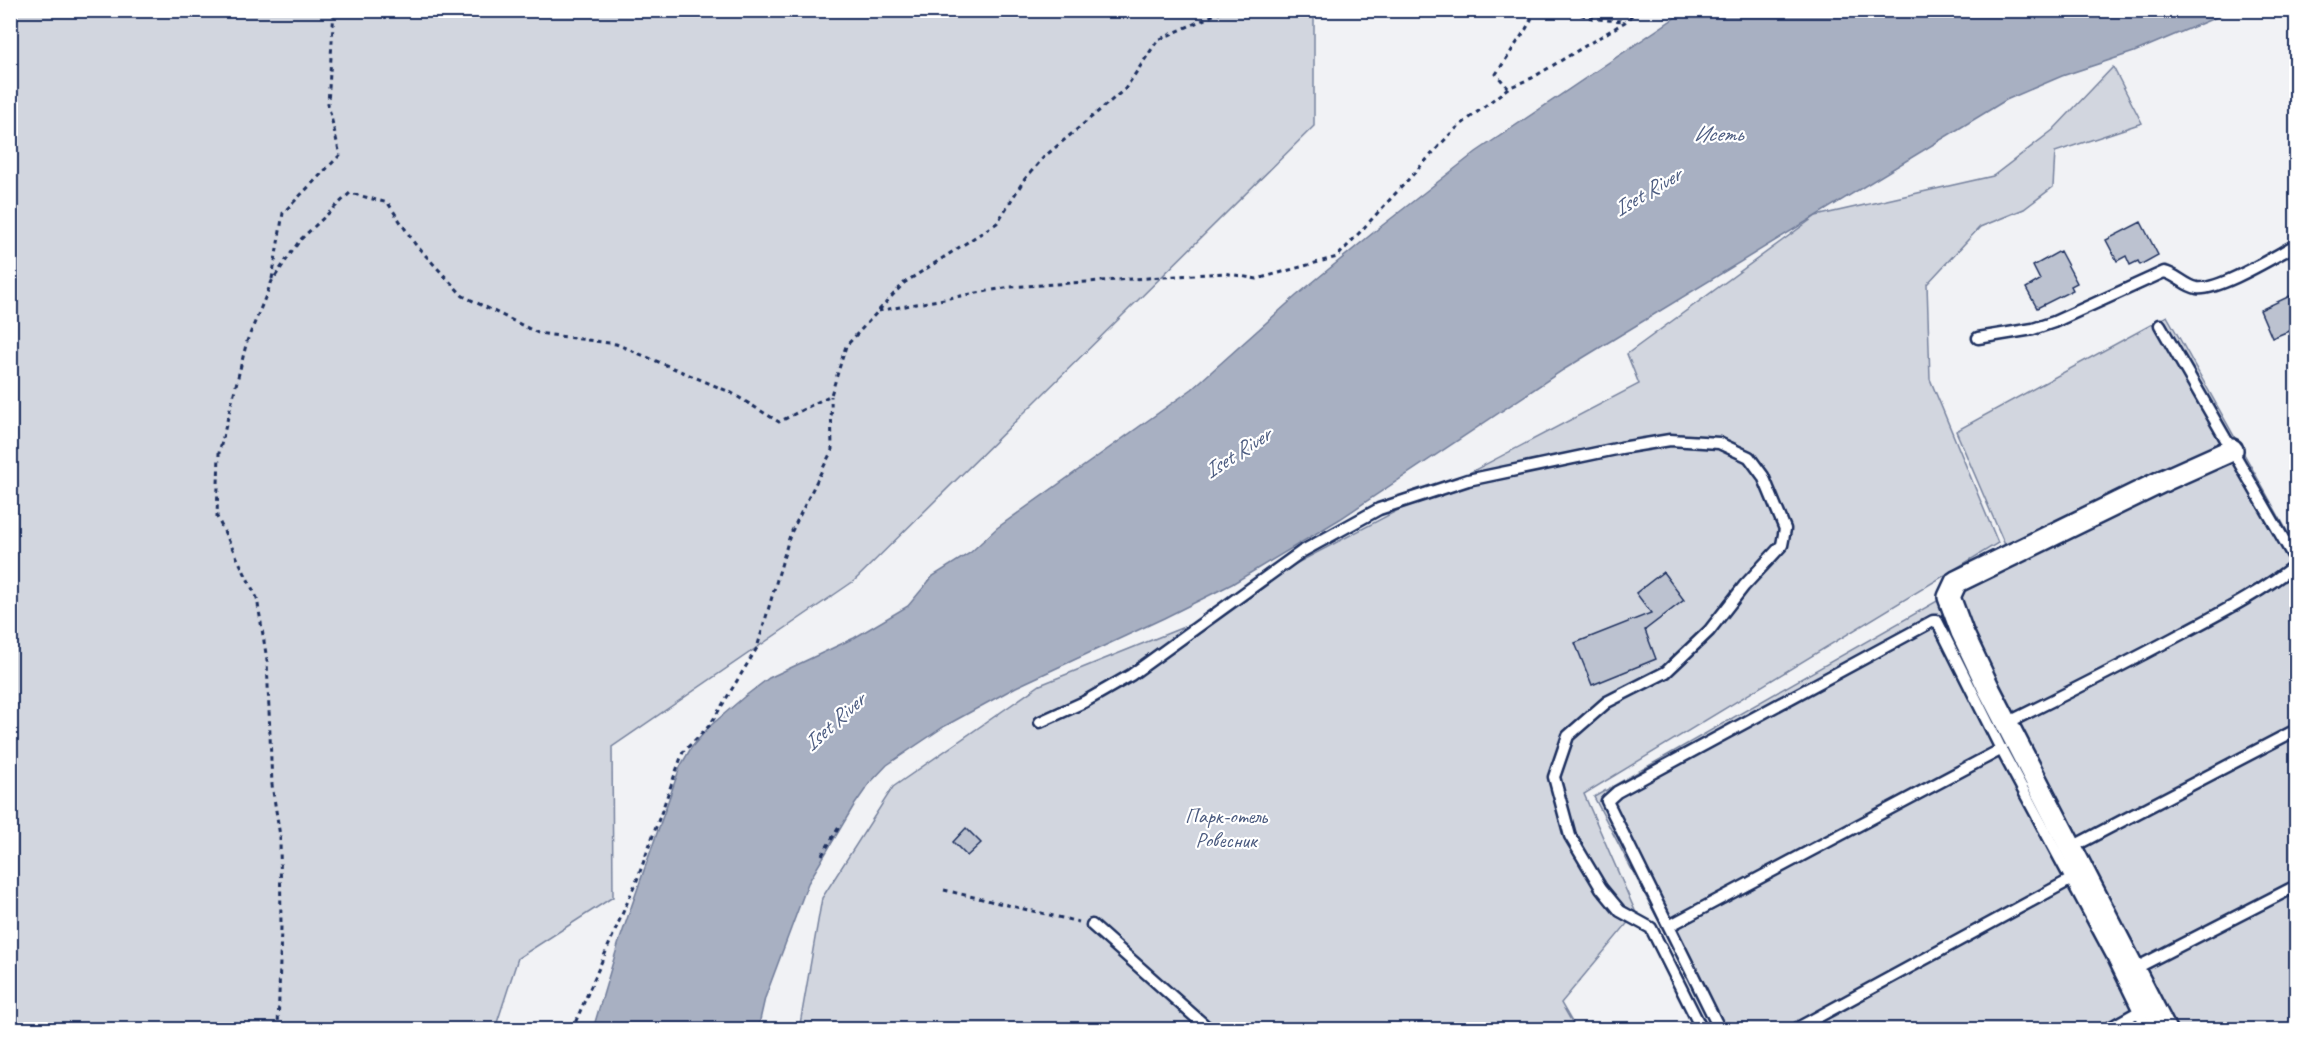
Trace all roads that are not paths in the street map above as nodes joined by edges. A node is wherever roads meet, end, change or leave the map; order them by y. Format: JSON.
{"nodes":[{"id":1,"x":2296,"y":244,"type":"edge"},
{"id":2,"x":2160,"y":325,"type":"dead end"},
{"id":3,"x":1978,"y":338,"type":"dead end"},
{"id":4,"x":2232,"y":450,"type":"junction"},
{"id":5,"x":2296,"y":563,"type":"edge"},
{"id":6,"x":1040,"y":722,"type":"dead end"},
{"id":7,"x":2007,"y":723,"type":"junction"},
{"id":8,"x":2296,"y":730,"type":"edge"},
{"id":9,"x":2002,"y":749,"type":"junction"},
{"id":10,"x":2072,"y":847,"type":"junction"},
{"id":11,"x":2070,"y":880,"type":"junction"},
{"id":12,"x":2296,"y":886,"type":"edge"},
{"id":13,"x":1092,"y":925,"type":"road end"},
{"id":14,"x":1669,"y":926,"type":"junction"},
{"id":15,"x":2134,"y":969,"type":"junction"},
{"id":16,"x":2138,"y":1012,"type":"junction"},
{"id":17,"x":1210,"y":1029,"type":"edge"},
{"id":18,"x":1702,"y":1029,"type":"edge"},
{"id":19,"x":1720,"y":1029,"type":"edge"},
{"id":20,"x":1794,"y":1029,"type":"edge"},
{"id":21,"x":2106,"y":1029,"type":"edge"},
{"id":22,"x":2148,"y":1029,"type":"edge"},
{"id":23,"x":2165,"y":1029,"type":"edge"}],
"edges":[{"from":1,"to":3,"type":"lane"},
{"from":2,"to":4,"type":"lane"},
{"from":4,"to":5,"type":"lane"},
{"from":4,"to":7,"type":"street"},
{"from":5,"to":7,"type":"lane"},
{"from":6,"to":18,"type":"lane"},
{"from":7,"to":10,"type":"street"},
{"from":8,"to":10,"type":"lane"},
{"from":9,"to":11,"type":"lane"},
{"from":9,"to":14,"type":"lane"},
{"from":9,"to":14,"type":"lane"},
{"from":10,"to":15,"type":"street"},
{"from":11,"to":16,"type":"lane"},
{"from":11,"to":20,"type":"lane"},
{"from":12,"to":15,"type":"lane"},
{"from":13,"to":17,"type":"lane"},
{"from":14,"to":19,"type":"lane"},
{"from":15,"to":23,"type":"street"},
{"from":16,"to":21,"type":"lane"},
{"from":16,"to":22,"type":"lane"}]}
